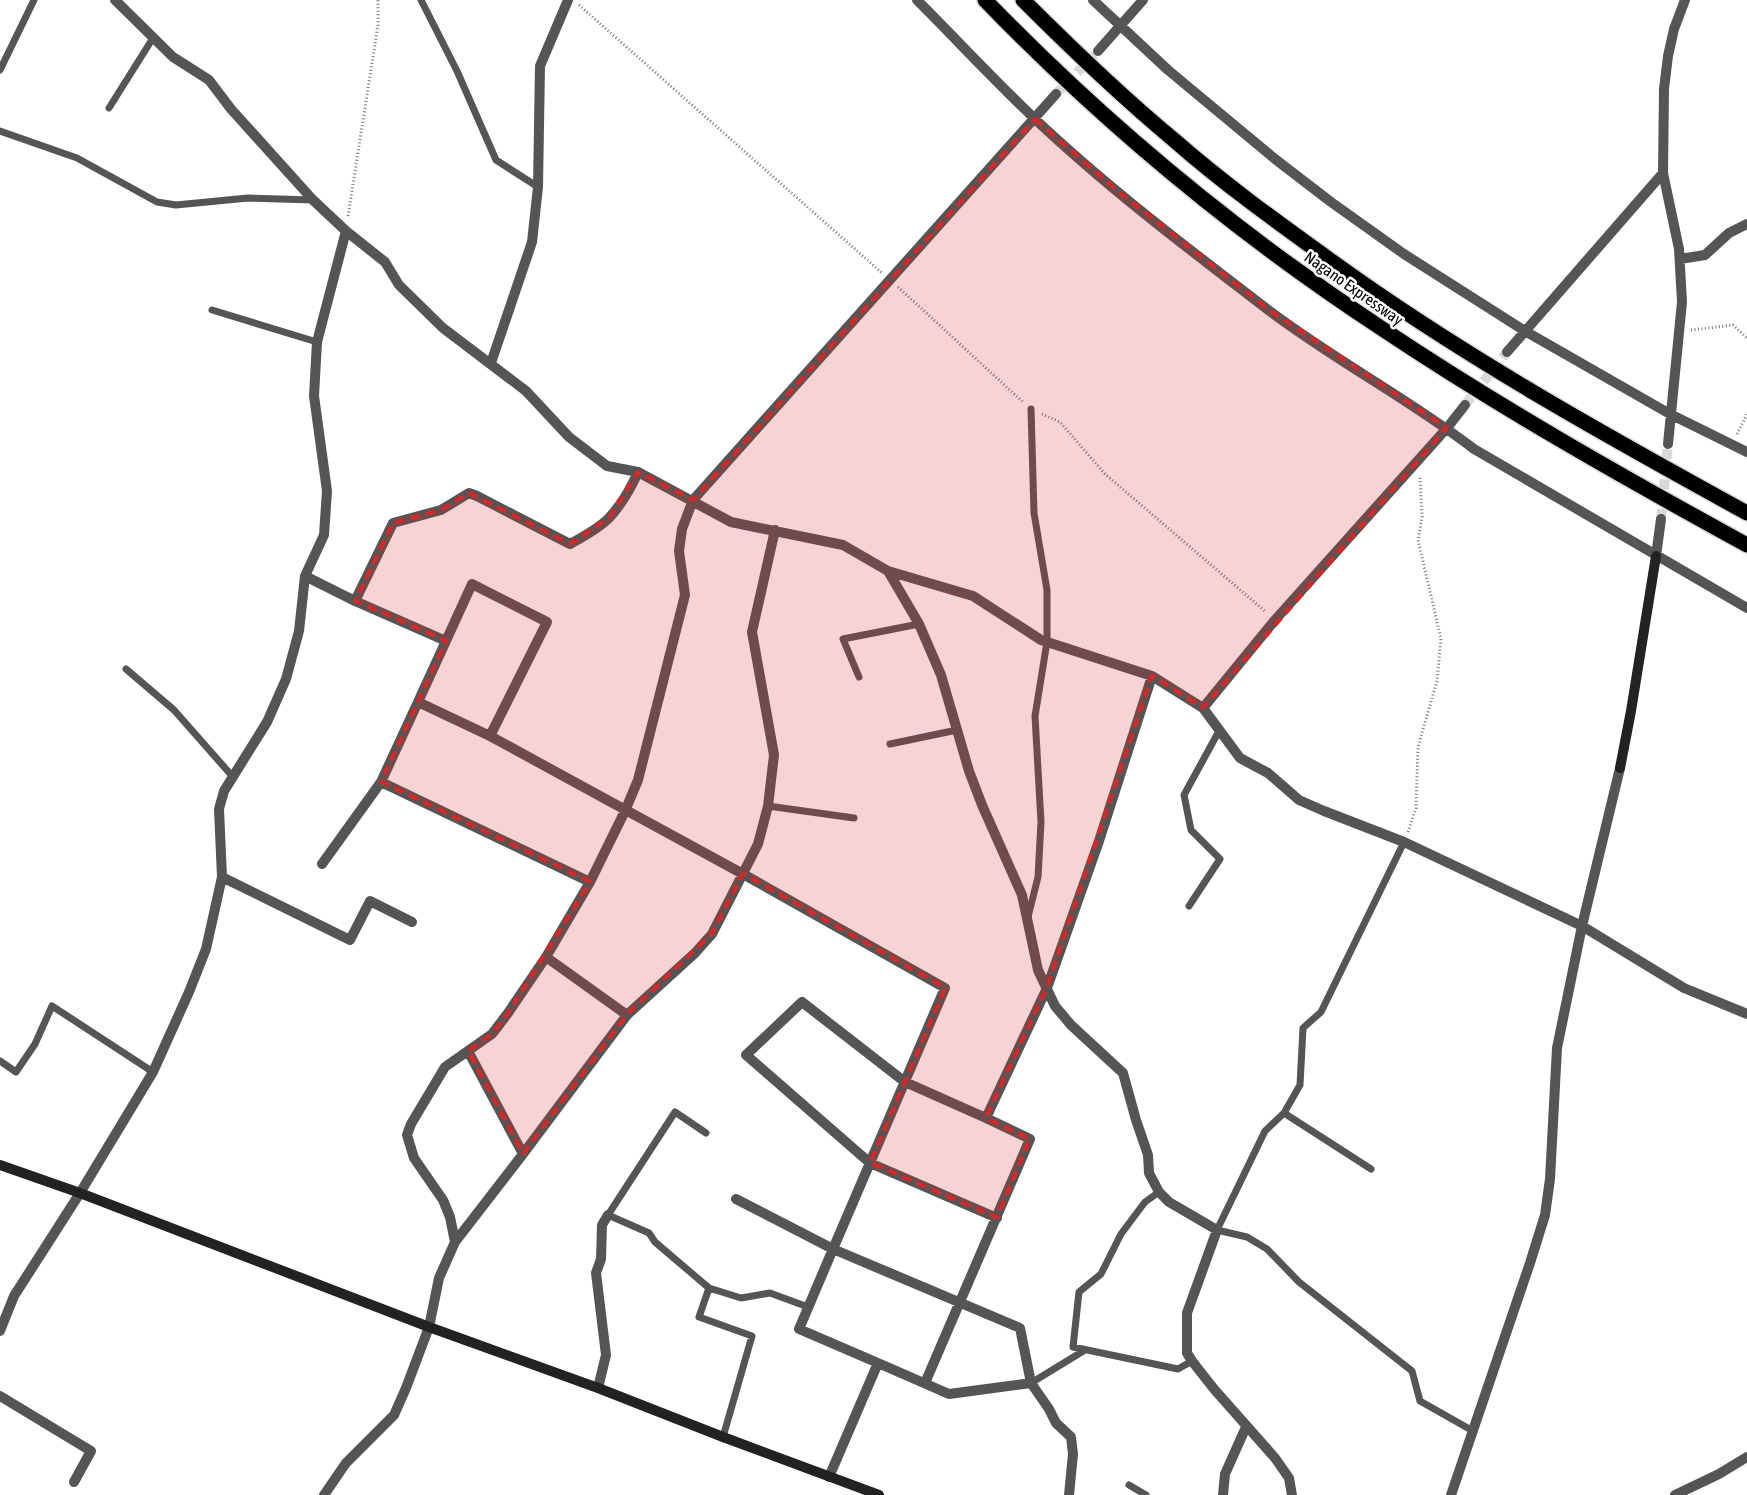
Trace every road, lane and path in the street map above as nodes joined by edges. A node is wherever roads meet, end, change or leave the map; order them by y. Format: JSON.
{"nodes":[{"id":1,"x":34,"y":0,"type":"edge"},
{"id":2,"x":115,"y":0,"type":"edge"},
{"id":3,"x":378,"y":0,"type":"edge"},
{"id":4,"x":420,"y":0,"type":"edge"},
{"id":5,"x":568,"y":0,"type":"edge"},
{"id":6,"x":573,"y":0,"type":"edge"},
{"id":7,"x":917,"y":0,"type":"edge"},
{"id":8,"x":986,"y":0,"type":"edge"},
{"id":9,"x":1023,"y":0,"type":"edge"},
{"id":10,"x":1093,"y":0,"type":"edge"},
{"id":11,"x":1143,"y":0,"type":"edge"},
{"id":12,"x":1685,"y":0,"type":"edge"},
{"id":13,"x":1120,"y":27,"type":"junction"},
{"id":14,"x":153,"y":38,"type":"junction"},
{"id":15,"x":1098,"y":50,"type":"tunnel mouth"},
{"id":16,"x":0,"y":70,"type":"edge"},
{"id":17,"x":1056,"y":94,"type":"tunnel mouth"},
{"id":18,"x":109,"y":108,"type":"dead end"},
{"id":19,"x":1035,"y":119,"type":"junction"},
{"id":20,"x":0,"y":131,"type":"edge"},
{"id":21,"x":1663,"y":173,"type":"junction"},
{"id":22,"x":538,"y":187,"type":"junction"},
{"id":23,"x":313,"y":200,"type":"junction"},
{"id":24,"x":1747,"y":224,"type":"edge"},
{"id":25,"x":346,"y":232,"type":"junction"},
{"id":26,"x":1680,"y":259,"type":"junction"},
{"id":27,"x":890,"y":280,"type":"junction"},
{"id":28,"x":212,"y":310,"type":"dead end"},
{"id":29,"x":1525,"y":331,"type":"junction"},
{"id":30,"x":1679,"y":331,"type":"junction"},
{"id":31,"x":1747,"y":338,"type":"edge"},
{"id":32,"x":317,"y":342,"type":"junction"},
{"id":33,"x":1507,"y":352,"type":"tunnel mouth"},
{"id":34,"x":491,"y":363,"type":"junction"},
{"id":35,"x":1465,"y":405,"type":"tunnel mouth"},
{"id":36,"x":1031,"y":409,"type":"junction"},
{"id":37,"x":1670,"y":414,"type":"junction"},
{"id":38,"x":1747,"y":414,"type":"edge"},
{"id":39,"x":1447,"y":428,"type":"junction"},
{"id":40,"x":1668,"y":444,"type":"tunnel mouth"},
{"id":41,"x":1732,"y":444,"type":"junction"},
{"id":42,"x":1747,"y":452,"type":"edge"},
{"id":43,"x":1417,"y":462,"type":"junction"},
{"id":44,"x":638,"y":472,"type":"junction"},
{"id":45,"x":693,"y":500,"type":"junction"},
{"id":46,"x":1747,"y":513,"type":"edge"},
{"id":47,"x":1661,"y":519,"type":"tunnel mouth"},
{"id":48,"x":775,"y":530,"type":"junction"},
{"id":49,"x":1747,"y":545,"type":"edge"},
{"id":50,"x":1656,"y":556,"type":"junction"},
{"id":51,"x":888,"y":571,"type":"junction"},
{"id":52,"x":305,"y":576,"type":"junction"},
{"id":53,"x":355,"y":601,"type":"junction"},
{"id":54,"x":1747,"y":608,"type":"edge"},
{"id":55,"x":1275,"y":620,"type":"junction"},
{"id":56,"x":919,"y":624,"type":"junction"},
{"id":57,"x":446,"y":641,"type":"junction"},
{"id":58,"x":1047,"y":642,"type":"junction"},
{"id":59,"x":126,"y":670,"type":"dead end"},
{"id":60,"x":1152,"y":676,"type":"junction"},
{"id":61,"x":859,"y":677,"type":"dead end"},
{"id":62,"x":418,"y":702,"type":"junction"},
{"id":63,"x":1203,"y":708,"type":"junction"},
{"id":64,"x":957,"y":730,"type":"junction"},
{"id":65,"x":1219,"y":732,"type":"junction"},
{"id":66,"x":490,"y":736,"type":"junction"},
{"id":67,"x":890,"y":744,"type":"dead end"},
{"id":68,"x":233,"y":777,"type":"junction"},
{"id":69,"x":381,"y":782,"type":"junction"},
{"id":70,"x":768,"y":806,"type":"junction"},
{"id":71,"x":625,"y":811,"type":"junction"},
{"id":72,"x":854,"y":818,"type":"dead end"},
{"id":73,"x":1404,"y":842,"type":"junction"},
{"id":74,"x":322,"y":864,"type":"dead end"},
{"id":75,"x":743,"y":874,"type":"junction"},
{"id":76,"x":222,"y":877,"type":"junction"},
{"id":77,"x":590,"y":882,"type":"junction"},
{"id":78,"x":1189,"y":906,"type":"dead end"},
{"id":79,"x":1028,"y":921,"type":"junction"},
{"id":80,"x":412,"y":922,"type":"dead end"},
{"id":81,"x":1582,"y":926,"type":"junction"},
{"id":82,"x":546,"y":957,"type":"junction"},
{"id":83,"x":1047,"y":988,"type":"junction"},
{"id":84,"x":1747,"y":1014,"type":"edge"},
{"id":85,"x":627,"y":1015,"type":"junction"},
{"id":86,"x":468,"y":1051,"type":"junction"},
{"id":87,"x":0,"y":1061,"type":"edge"},
{"id":88,"x":152,"y":1072,"type":"junction"},
{"id":89,"x":905,"y":1082,"type":"junction"},
{"id":90,"x":1284,"y":1113,"type":"junction"},
{"id":91,"x":986,"y":1118,"type":"junction"},
{"id":92,"x":706,"y":1133,"type":"dead end"},
{"id":93,"x":523,"y":1154,"type":"junction"},
{"id":94,"x":870,"y":1162,"type":"junction"},
{"id":95,"x":0,"y":1165,"type":"edge"},
{"id":96,"x":1371,"y":1169,"type":"dead end"},
{"id":97,"x":1159,"y":1192,"type":"junction"},
{"id":98,"x":80,"y":1193,"type":"junction"},
{"id":99,"x":736,"y":1199,"type":"dead end"},
{"id":100,"x":608,"y":1215,"type":"junction"},
{"id":101,"x":996,"y":1218,"type":"junction"},
{"id":102,"x":1217,"y":1230,"type":"junction"},
{"id":103,"x":455,"y":1242,"type":"junction"},
{"id":104,"x":833,"y":1249,"type":"junction"},
{"id":105,"x":709,"y":1288,"type":"junction"},
{"id":106,"x":960,"y":1302,"type":"junction"},
{"id":107,"x":808,"y":1308,"type":"junction"},
{"id":108,"x":428,"y":1327,"type":"junction"},
{"id":109,"x":0,"y":1331,"type":"edge"},
{"id":110,"x":1085,"y":1350,"type":"junction"},
{"id":111,"x":1192,"y":1361,"type":"junction"},
{"id":112,"x":878,"y":1363,"type":"junction"},
{"id":113,"x":925,"y":1383,"type":"junction"},
{"id":114,"x":1031,"y":1383,"type":"junction"},
{"id":115,"x":598,"y":1388,"type":"junction"},
{"id":116,"x":0,"y":1396,"type":"edge"},
{"id":117,"x":1246,"y":1427,"type":"junction"},
{"id":118,"x":1473,"y":1431,"type":"junction"},
{"id":119,"x":723,"y":1437,"type":"junction"},
{"id":120,"x":1747,"y":1458,"type":"edge"},
{"id":121,"x":829,"y":1477,"type":"junction"},
{"id":122,"x":74,"y":1482,"type":"dead end"},
{"id":123,"x":1129,"y":1486,"type":"dead end"},
{"id":124,"x":324,"y":1495,"type":"edge"},
{"id":125,"x":879,"y":1495,"type":"edge"},
{"id":126,"x":1069,"y":1495,"type":"edge"},
{"id":127,"x":1146,"y":1495,"type":"edge"},
{"id":128,"x":1223,"y":1495,"type":"edge"},
{"id":129,"x":1292,"y":1495,"type":"edge"},
{"id":130,"x":1451,"y":1495,"type":"edge"},
{"id":131,"x":1674,"y":1495,"type":"edge"}],
"edges":[{"from":1,"to":16,"type":"lane"},
{"from":2,"to":14,"type":"street"},
{"from":3,"to":25,"type":"path"},
{"from":4,"to":22,"type":"lane"},
{"from":5,"to":22,"type":"street"},
{"from":6,"to":27,"type":"path"},
{"from":7,"to":19,"type":"street"},
{"from":8,"to":49,"type":"highway","name":"Nagano Expressway"},
{"from":9,"to":46,"type":"highway","name":"Nagano Expressway"},
{"from":10,"to":13,"type":"street"},
{"from":11,"to":13,"type":"street"},
{"from":12,"to":21,"type":"street"},
{"from":13,"to":15,"type":"street"},
{"from":13,"to":29,"type":"street"},
{"from":14,"to":18,"type":"lane"},
{"from":14,"to":23,"type":"street"},
{"from":17,"to":19,"type":"street"},
{"from":19,"to":27,"type":"street"},
{"from":19,"to":39,"type":"street"},
{"from":20,"to":23,"type":"lane"},
{"from":21,"to":26,"type":"street"},
{"from":21,"to":29,"type":"street"},
{"from":22,"to":34,"type":"street"},
{"from":23,"to":25,"type":"street"},
{"from":24,"to":26,"type":"street"},
{"from":25,"to":32,"type":"street"},
{"from":25,"to":34,"type":"street"},
{"from":26,"to":30,"type":"street"},
{"from":27,"to":36,"type":"path"},
{"from":27,"to":45,"type":"street"},
{"from":28,"to":32,"type":"lane"},
{"from":29,"to":33,"type":"street"},
{"from":29,"to":37,"type":"street"},
{"from":30,"to":31,"type":"path"},
{"from":30,"to":37,"type":"street"},
{"from":32,"to":52,"type":"street"},
{"from":34,"to":44,"type":"street"},
{"from":35,"to":39,"type":"street"},
{"from":36,"to":55,"type":"path"},
{"from":36,"to":58,"type":"lane"},
{"from":37,"to":40,"type":"street"},
{"from":37,"to":41,"type":"street"},
{"from":38,"to":41,"type":"path"},
{"from":39,"to":43,"type":"street"},
{"from":39,"to":50,"type":"street"},
{"from":41,"to":42,"type":"street"},
{"from":43,"to":55,"type":"street"},
{"from":43,"to":73,"type":"path"},
{"from":44,"to":45,"type":"street"},
{"from":44,"to":53,"type":"street"},
{"from":45,"to":48,"type":"street"},
{"from":45,"to":71,"type":"street"},
{"from":47,"to":50,"type":"street"},
{"from":48,"to":51,"type":"street"},
{"from":48,"to":70,"type":"street"},
{"from":50,"to":54,"type":"street"},
{"from":50,"to":81,"type":"street"},
{"from":51,"to":56,"type":"street"},
{"from":51,"to":58,"type":"street"},
{"from":52,"to":53,"type":"street"},
{"from":52,"to":68,"type":"street"},
{"from":53,"to":57,"type":"street"},
{"from":55,"to":63,"type":"street"},
{"from":56,"to":61,"type":"lane"},
{"from":56,"to":64,"type":"street"},
{"from":57,"to":62,"type":"street"},
{"from":57,"to":66,"type":"street"},
{"from":58,"to":60,"type":"street"},
{"from":58,"to":79,"type":"lane"},
{"from":59,"to":68,"type":"lane"},
{"from":60,"to":63,"type":"street"},
{"from":60,"to":83,"type":"street"},
{"from":62,"to":66,"type":"street"},
{"from":62,"to":69,"type":"street"},
{"from":63,"to":65,"type":"street"},
{"from":64,"to":67,"type":"lane"},
{"from":64,"to":79,"type":"street"},
{"from":65,"to":73,"type":"street"},
{"from":65,"to":78,"type":"lane"},
{"from":66,"to":71,"type":"street"},
{"from":68,"to":76,"type":"street"},
{"from":69,"to":74,"type":"street"},
{"from":69,"to":77,"type":"street"},
{"from":70,"to":72,"type":"lane"},
{"from":70,"to":75,"type":"street"},
{"from":71,"to":75,"type":"street"},
{"from":71,"to":77,"type":"street"},
{"from":73,"to":81,"type":"street"},
{"from":73,"to":90,"type":"lane"},
{"from":75,"to":85,"type":"street"},
{"from":75,"to":89,"type":"street"},
{"from":76,"to":80,"type":"street"},
{"from":76,"to":88,"type":"street"},
{"from":77,"to":82,"type":"street"},
{"from":79,"to":83,"type":"street"},
{"from":81,"to":84,"type":"street"},
{"from":81,"to":118,"type":"street"},
{"from":82,"to":85,"type":"street"},
{"from":82,"to":86,"type":"street"},
{"from":83,"to":91,"type":"street"},
{"from":83,"to":97,"type":"street"},
{"from":85,"to":93,"type":"street"},
{"from":86,"to":93,"type":"street"},
{"from":86,"to":103,"type":"street"},
{"from":87,"to":88,"type":"lane"},
{"from":88,"to":98,"type":"street"},
{"from":89,"to":91,"type":"street"},
{"from":89,"to":94,"type":"street"},
{"from":89,"to":94,"type":"street"},
{"from":90,"to":96,"type":"lane"},
{"from":90,"to":102,"type":"lane"},
{"from":91,"to":101,"type":"street"},
{"from":92,"to":100,"type":"lane"},
{"from":93,"to":103,"type":"street"},
{"from":94,"to":101,"type":"street"},
{"from":94,"to":104,"type":"street"},
{"from":95,"to":98,"type":"street"},
{"from":97,"to":102,"type":"street"},
{"from":97,"to":110,"type":"lane"},
{"from":98,"to":108,"type":"street"},
{"from":98,"to":109,"type":"street"},
{"from":99,"to":104,"type":"street"},
{"from":100,"to":105,"type":"lane"},
{"from":100,"to":115,"type":"street"},
{"from":101,"to":106,"type":"street"},
{"from":102,"to":111,"type":"street"},
{"from":102,"to":118,"type":"lane"},
{"from":103,"to":108,"type":"street"},
{"from":104,"to":106,"type":"street"},
{"from":104,"to":107,"type":"street"},
{"from":105,"to":107,"type":"lane"},
{"from":105,"to":119,"type":"lane"},
{"from":106,"to":113,"type":"street"},
{"from":106,"to":114,"type":"street"},
{"from":107,"to":112,"type":"street"},
{"from":108,"to":115,"type":"street"},
{"from":108,"to":124,"type":"street"},
{"from":110,"to":111,"type":"lane"},
{"from":110,"to":114,"type":"lane"},
{"from":111,"to":117,"type":"street"},
{"from":112,"to":113,"type":"street"},
{"from":112,"to":121,"type":"street"},
{"from":113,"to":114,"type":"street"},
{"from":114,"to":126,"type":"street"},
{"from":115,"to":119,"type":"street"},
{"from":116,"to":122,"type":"street"},
{"from":117,"to":128,"type":"street"},
{"from":117,"to":129,"type":"street"},
{"from":118,"to":130,"type":"street"},
{"from":119,"to":121,"type":"street"},
{"from":120,"to":131,"type":"street"},
{"from":121,"to":125,"type":"street"},
{"from":123,"to":127,"type":"lane"}]}
